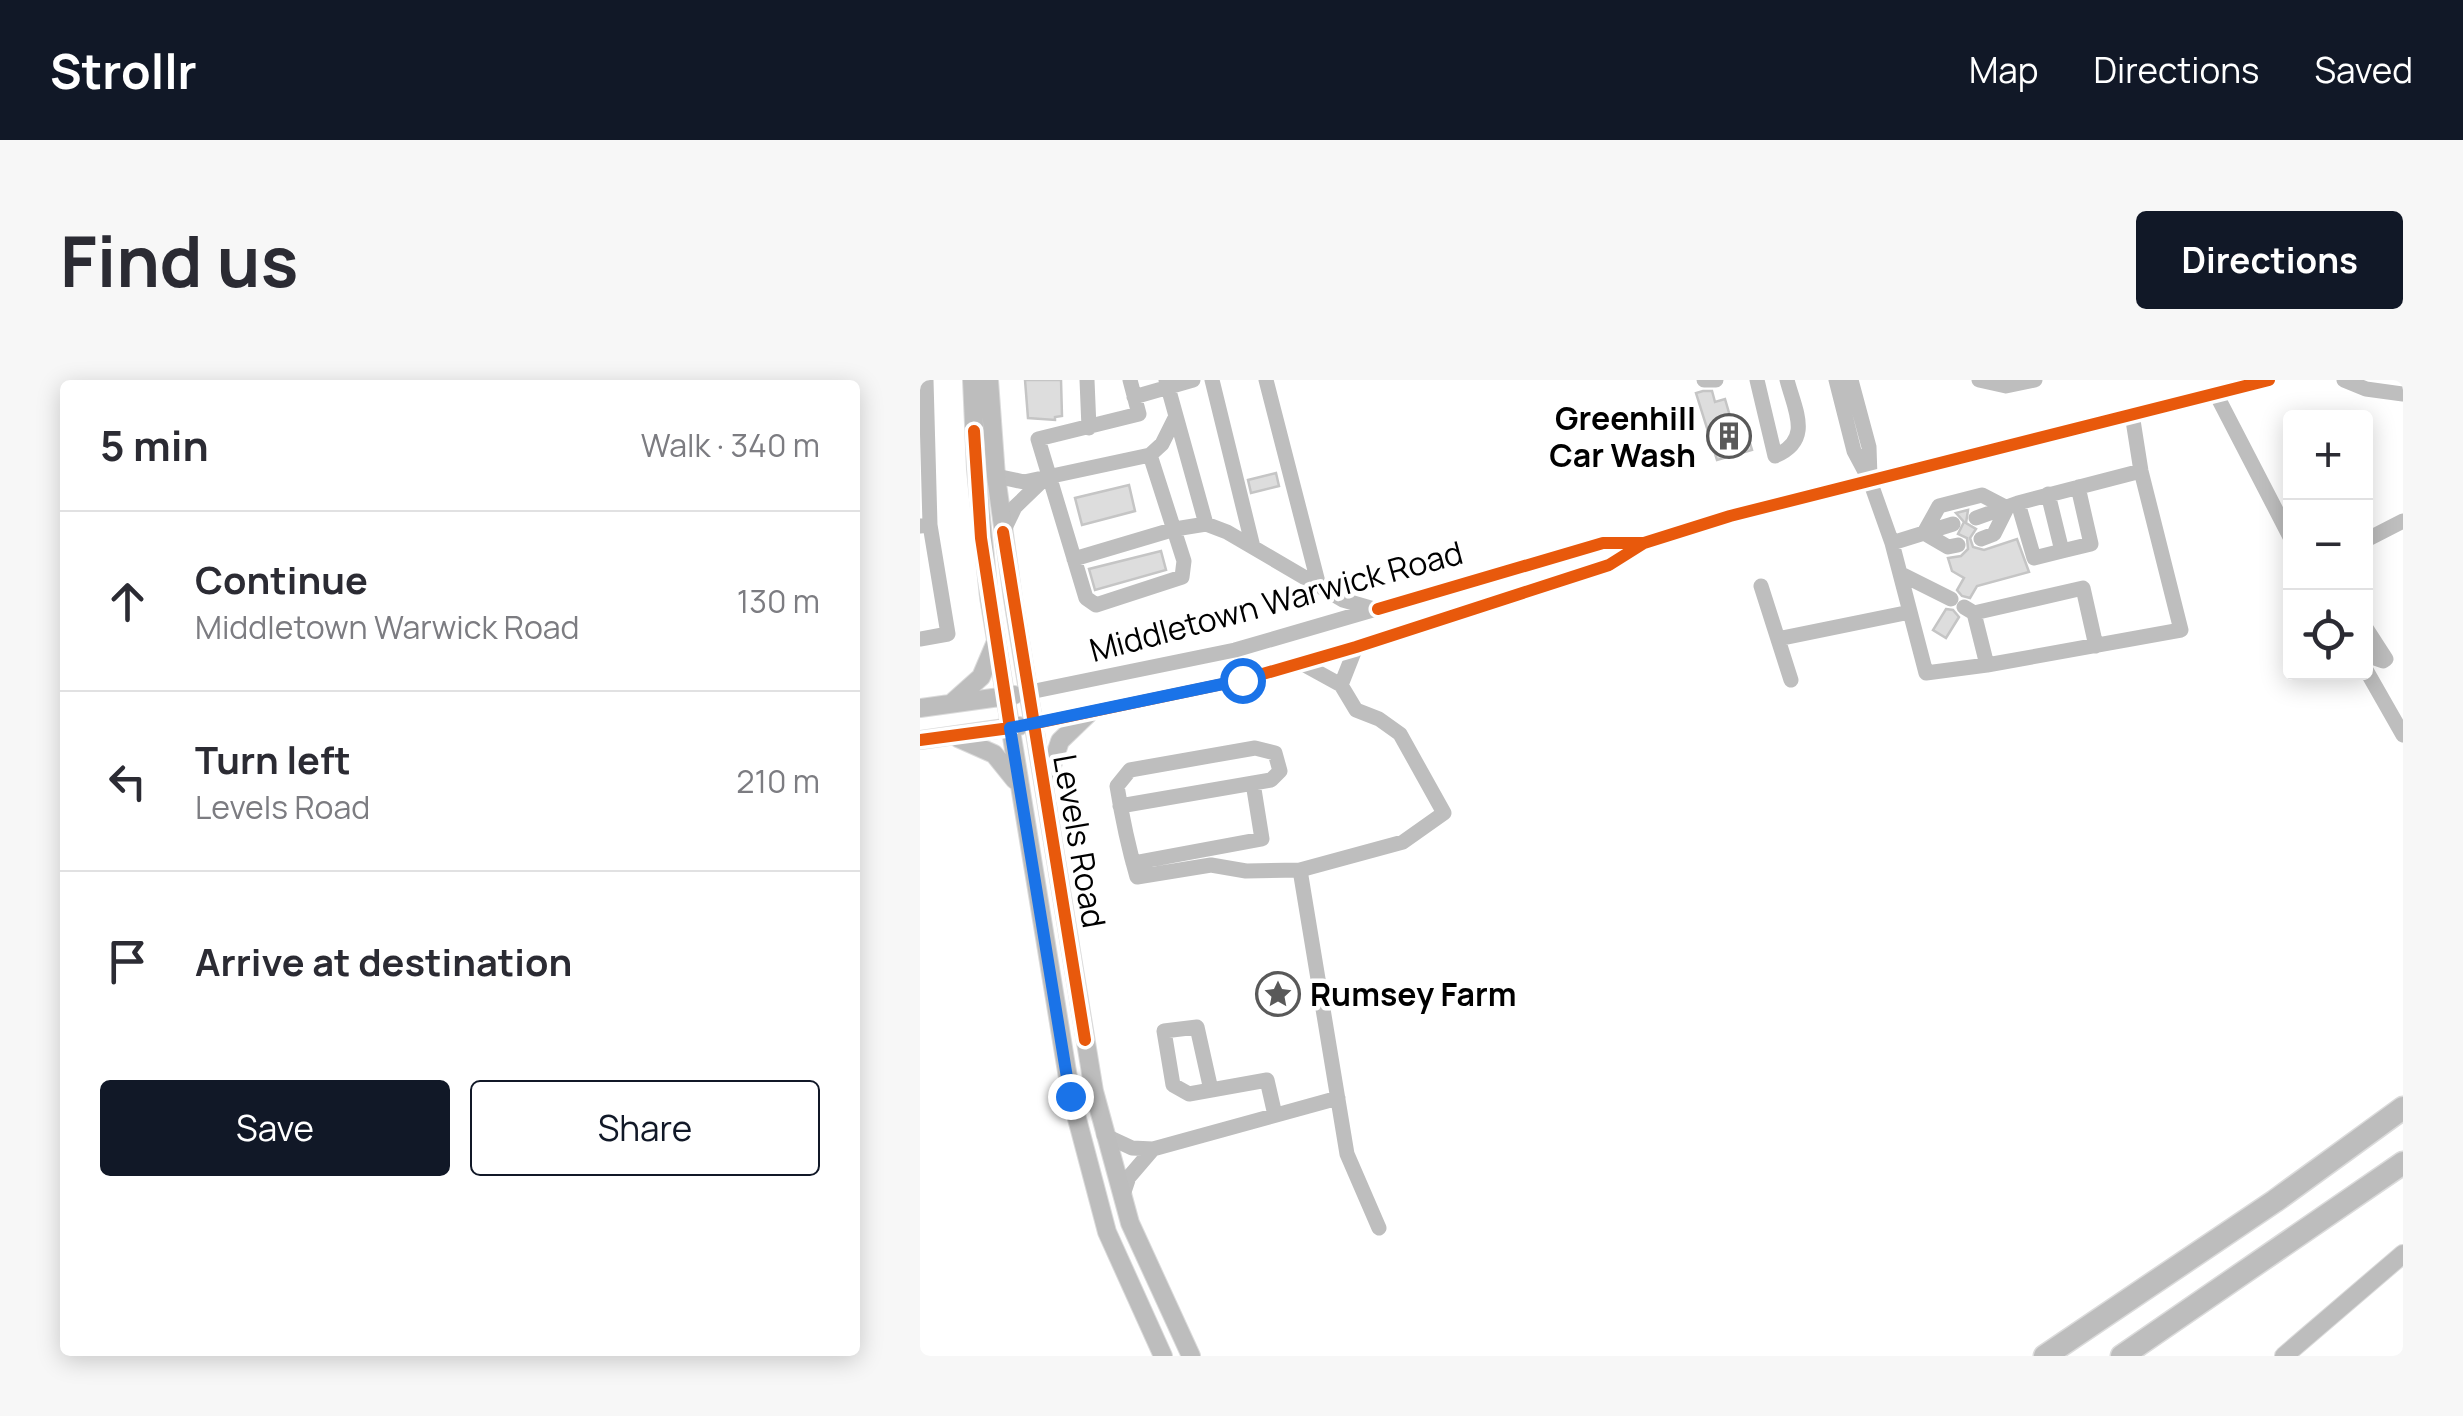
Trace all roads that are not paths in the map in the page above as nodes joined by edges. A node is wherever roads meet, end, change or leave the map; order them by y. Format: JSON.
{"nodes":[{"id":1,"x":926,"y":380,"type":"edge"},
{"id":2,"x":972,"y":380,"type":"edge"},
{"id":3,"x":989,"y":380,"type":"edge"},
{"id":4,"x":1086,"y":380,"type":"edge"},
{"id":5,"x":1130,"y":380,"type":"edge"},
{"id":6,"x":1193,"y":380,"type":"edge"},
{"id":7,"x":1212,"y":380,"type":"edge"},
{"id":8,"x":1266,"y":380,"type":"edge"},
{"id":9,"x":1704,"y":380,"type":"edge"},
{"id":10,"x":1716,"y":380,"type":"edge"},
{"id":11,"x":1756,"y":380,"type":"edge"},
{"id":12,"x":1786,"y":380,"type":"edge"},
{"id":13,"x":1836,"y":380,"type":"edge"},
{"id":14,"x":1852,"y":380,"type":"edge"},
{"id":15,"x":1979,"y":380,"type":"edge"},
{"id":16,"x":2034,"y":380,"type":"edge"},
{"id":17,"x":2269,"y":380,"type":"edge"},
{"id":18,"x":2344,"y":380,"type":"edge"},
{"id":19,"x":1167,"y":384,"type":"edge"},
{"id":20,"x":2216,"y":394,"type":"junction"},
{"id":21,"x":2403,"y":394,"type":"edge"},
{"id":22,"x":1134,"y":397,"type":"junction"},
{"id":23,"x":2132,"y":414,"type":"junction"},
{"id":24,"x":1175,"y":418,"type":"junction"},
{"id":25,"x":1089,"y":428,"type":"junction"},
{"id":26,"x":1150,"y":454,"type":"junction"},
{"id":27,"x":2141,"y":471,"type":"junction"},
{"id":28,"x":1048,"y":475,"type":"junction"},
{"id":29,"x":996,"y":476,"type":"junction"},
{"id":30,"x":1870,"y":481,"type":"junction"},
{"id":31,"x":2078,"y":487,"type":"junction"},
{"id":32,"x":2048,"y":494,"type":"junction"},
{"id":33,"x":2012,"y":505,"type":"junction"},
{"id":34,"x":1976,"y":518,"type":"dead end"},
{"id":35,"x":2403,"y":521,"type":"edge"},
{"id":36,"x":2283,"y":523,"type":"edge"},
{"id":37,"x":1206,"y":524,"type":"junction"},
{"id":38,"x":1953,"y":524,"type":"dead end"},
{"id":39,"x":925,"y":526,"type":"edge"},
{"id":40,"x":1175,"y":529,"type":"junction"},
{"id":41,"x":1003,"y":532,"type":"junction"},
{"id":42,"x":1924,"y":533,"type":"junction"},
{"id":43,"x":2373,"y":536,"type":"edge"},
{"id":44,"x":1981,"y":539,"type":"dead end"},
{"id":45,"x":1644,"y":543,"type":"junction"},
{"id":46,"x":1892,"y":543,"type":"junction"},
{"id":47,"x":1958,"y":545,"type":"dead end"},
{"id":48,"x":1252,"y":547,"type":"junction"},
{"id":49,"x":2062,"y":551,"type":"junction"},
{"id":50,"x":1074,"y":559,"type":"junction"},
{"id":51,"x":1901,"y":574,"type":"junction"},
{"id":52,"x":1320,"y":586,"type":"junction"},
{"id":53,"x":1762,"y":586,"type":"dead end"},
{"id":54,"x":1963,"y":606,"type":"junction"},
{"id":55,"x":1378,"y":610,"type":"junction"},
{"id":56,"x":1910,"y":612,"type":"junction"},
{"id":57,"x":996,"y":638,"type":"junction"},
{"id":58,"x":2373,"y":638,"type":"edge"},
{"id":59,"x":920,"y":639,"type":"edge"},
{"id":60,"x":1778,"y":639,"type":"junction"},
{"id":61,"x":2096,"y":646,"type":"junction"},
{"id":62,"x":1356,"y":648,"type":"junction"},
{"id":63,"x":2373,"y":658,"type":"edge"},
{"id":64,"x":1301,"y":663,"type":"junction"},
{"id":65,"x":1987,"y":666,"type":"junction"},
{"id":66,"x":1791,"y":680,"type":"dead end"},
{"id":67,"x":2372,"y":680,"type":"edge"},
{"id":68,"x":1341,"y":685,"type":"junction"},
{"id":69,"x":1030,"y":692,"type":"junction"},
{"id":70,"x":1006,"y":696,"type":"junction"},
{"id":71,"x":948,"y":704,"type":"junction"},
{"id":72,"x":920,"y":708,"type":"edge"},
{"id":73,"x":1088,"y":714,"type":"junction"},
{"id":74,"x":1032,"y":724,"type":"junction"},
{"id":75,"x":1010,"y":728,"type":"junction"},
{"id":76,"x":2403,"y":735,"type":"edge"},
{"id":77,"x":951,"y":736,"type":"junction"},
{"id":78,"x":920,"y":740,"type":"edge"},
{"id":79,"x":1253,"y":783,"type":"junction"},
{"id":80,"x":1018,"y":785,"type":"junction"},
{"id":81,"x":1044,"y":794,"type":"junction"},
{"id":82,"x":1120,"y":806,"type":"junction"},
{"id":83,"x":1133,"y":863,"type":"junction"},
{"id":84,"x":1300,"y":870,"type":"junction"},
{"id":85,"x":1212,"y":1090,"type":"junction"},
{"id":86,"x":1338,"y":1098,"type":"junction"},
{"id":87,"x":2403,"y":1108,"type":"edge"},
{"id":88,"x":1275,"y":1115,"type":"junction"},
{"id":89,"x":1104,"y":1135,"type":"junction"},
{"id":90,"x":1153,"y":1149,"type":"junction"},
{"id":91,"x":2403,"y":1163,"type":"edge"},
{"id":92,"x":1122,"y":1198,"type":"junction"},
{"id":93,"x":1379,"y":1228,"type":"dead end"},
{"id":94,"x":2403,"y":1254,"type":"edge"},
{"id":95,"x":2079,"y":1333,"type":"junction"},
{"id":96,"x":2124,"y":1355,"type":"edge"},
{"id":97,"x":1164,"y":1356,"type":"edge"},
{"id":98,"x":1191,"y":1356,"type":"edge"},
{"id":99,"x":2026,"y":1356,"type":"edge"},
{"id":100,"x":2045,"y":1356,"type":"edge"},
{"id":101,"x":2284,"y":1356,"type":"edge"}],
"edges":[{"from":1,"to":39,"type":"street"},
{"from":2,"to":57,"type":"main road","name":"Levels Road"},
{"from":3,"to":29,"type":"main road","name":"Levels Road"},
{"from":4,"to":25,"type":"street"},
{"from":5,"to":22,"type":"street"},
{"from":6,"to":19,"type":"street"},
{"from":7,"to":48,"type":"street"},
{"from":8,"to":52,"type":"street"},
{"from":9,"to":10,"type":"street"},
{"from":11,"to":12,"type":"street"},
{"from":13,"to":30,"type":"street"},
{"from":14,"to":30,"type":"street"},
{"from":15,"to":16,"type":"street"},
{"from":17,"to":20,"type":"street","name":"Middletown Warwick Road"},
{"from":18,"to":21,"type":"street"},
{"from":19,"to":22,"type":"street"},
{"from":19,"to":24,"type":"street"},
{"from":20,"to":23,"type":"street","name":"Middletown Warwick Road"},
{"from":20,"to":36,"type":"street"},
{"from":22,"to":25,"type":"street"},
{"from":23,"to":27,"type":"street"},
{"from":23,"to":30,"type":"street","name":"Middletown Warwick Road"},
{"from":24,"to":26,"type":"street"},
{"from":24,"to":37,"type":"street"},
{"from":25,"to":28,"type":"street"},
{"from":26,"to":28,"type":"street"},
{"from":26,"to":40,"type":"street"},
{"from":27,"to":31,"type":"street"},
{"from":27,"to":61,"type":"street"},
{"from":28,"to":29,"type":"street"},
{"from":28,"to":41,"type":"street"},
{"from":28,"to":50,"type":"street"},
{"from":29,"to":41,"type":"main road","name":"Levels Road"},
{"from":30,"to":45,"type":"street","name":"Middletown Warwick Road"},
{"from":30,"to":46,"type":"street"},
{"from":31,"to":32,"type":"street"},
{"from":31,"to":49,"type":"street"},
{"from":32,"to":33,"type":"street"},
{"from":32,"to":49,"type":"street"},
{"from":33,"to":34,"type":"street"},
{"from":33,"to":42,"type":"street"},
{"from":33,"to":44,"type":"street"},
{"from":33,"to":49,"type":"street"},
{"from":35,"to":43,"type":"street"},
{"from":37,"to":40,"type":"street"},
{"from":37,"to":48,"type":"street"},
{"from":38,"to":42,"type":"street"},
{"from":39,"to":59,"type":"street"},
{"from":40,"to":50,"type":"street"},
{"from":40,"to":50,"type":"street"},
{"from":41,"to":69,"type":"main road","name":"Levels Road"},
{"from":42,"to":46,"type":"street"},
{"from":42,"to":47,"type":"street"},
{"from":45,"to":55,"type":"street","name":"Middletown Warwick Road"},
{"from":45,"to":62,"type":"street","name":"Middletown Warwick Road"},
{"from":46,"to":51,"type":"street"},
{"from":48,"to":52,"type":"street"},
{"from":51,"to":54,"type":"street"},
{"from":51,"to":56,"type":"street"},
{"from":52,"to":55,"type":"street"},
{"from":53,"to":60,"type":"street"},
{"from":54,"to":61,"type":"street"},
{"from":54,"to":65,"type":"street"},
{"from":55,"to":69,"type":"street","name":"Middletown Warwick Road"},
{"from":56,"to":60,"type":"street"},
{"from":56,"to":65,"type":"street"},
{"from":57,"to":70,"type":"main road","name":"Levels Road"},
{"from":57,"to":71,"type":"main road"},
{"from":58,"to":63,"type":"street"},
{"from":60,"to":66,"type":"street"},
{"from":61,"to":65,"type":"street"},
{"from":62,"to":64,"type":"street","name":"Middletown Warwick Road"},
{"from":62,"to":68,"type":"street"},
{"from":64,"to":68,"type":"street"},
{"from":64,"to":73,"type":"street","name":"Middletown Warwick Road"},
{"from":67,"to":76,"type":"street"},
{"from":68,"to":84,"type":"street"},
{"from":69,"to":70,"type":"main road","name":"Middletown Warwick Road"},
{"from":69,"to":74,"type":"main road","name":"Levels Road"},
{"from":70,"to":71,"type":"main road","name":"Middletown Warwick Road"},
{"from":70,"to":75,"type":"main road","name":"Levels Road"},
{"from":71,"to":72,"type":"main road","name":"Middletown Warwick Road"},
{"from":73,"to":74,"type":"street","name":"Middletown Warwick Road"},
{"from":73,"to":81,"type":"main road"},
{"from":74,"to":75,"type":"main road","name":"Middletown Warwick Road"},
{"from":74,"to":81,"type":"main road","name":"Levels Road"},
{"from":75,"to":77,"type":"main road","name":"Middletown Warwick Road"},
{"from":75,"to":80,"type":"main road","name":"Levels Road"},
{"from":77,"to":78,"type":"main road","name":"Middletown Warwick Road"},
{"from":77,"to":80,"type":"main road"},
{"from":79,"to":82,"type":"street"},
{"from":79,"to":82,"type":"street"},
{"from":79,"to":83,"type":"street"},
{"from":80,"to":97,"type":"main road","name":"Levels Road"},
{"from":81,"to":89,"type":"main road","name":"Levels Road"},
{"from":82,"to":83,"type":"street"},
{"from":83,"to":84,"type":"street"},
{"from":84,"to":86,"type":"street"},
{"from":85,"to":85,"type":"street"},
{"from":85,"to":88,"type":"street"},
{"from":86,"to":88,"type":"street"},
{"from":86,"to":93,"type":"street"},
{"from":87,"to":95,"type":"highway"},
{"from":88,"to":90,"type":"street"},
{"from":89,"to":90,"type":"street"},
{"from":89,"to":92,"type":"main road","name":"Levels Road"},
{"from":90,"to":92,"type":"street"},
{"from":91,"to":96,"type":"highway"},
{"from":92,"to":98,"type":"main road","name":"Levels Road"},
{"from":94,"to":101,"type":"main road"},
{"from":95,"to":99,"type":"highway"},
{"from":95,"to":100,"type":"highway"}]}
